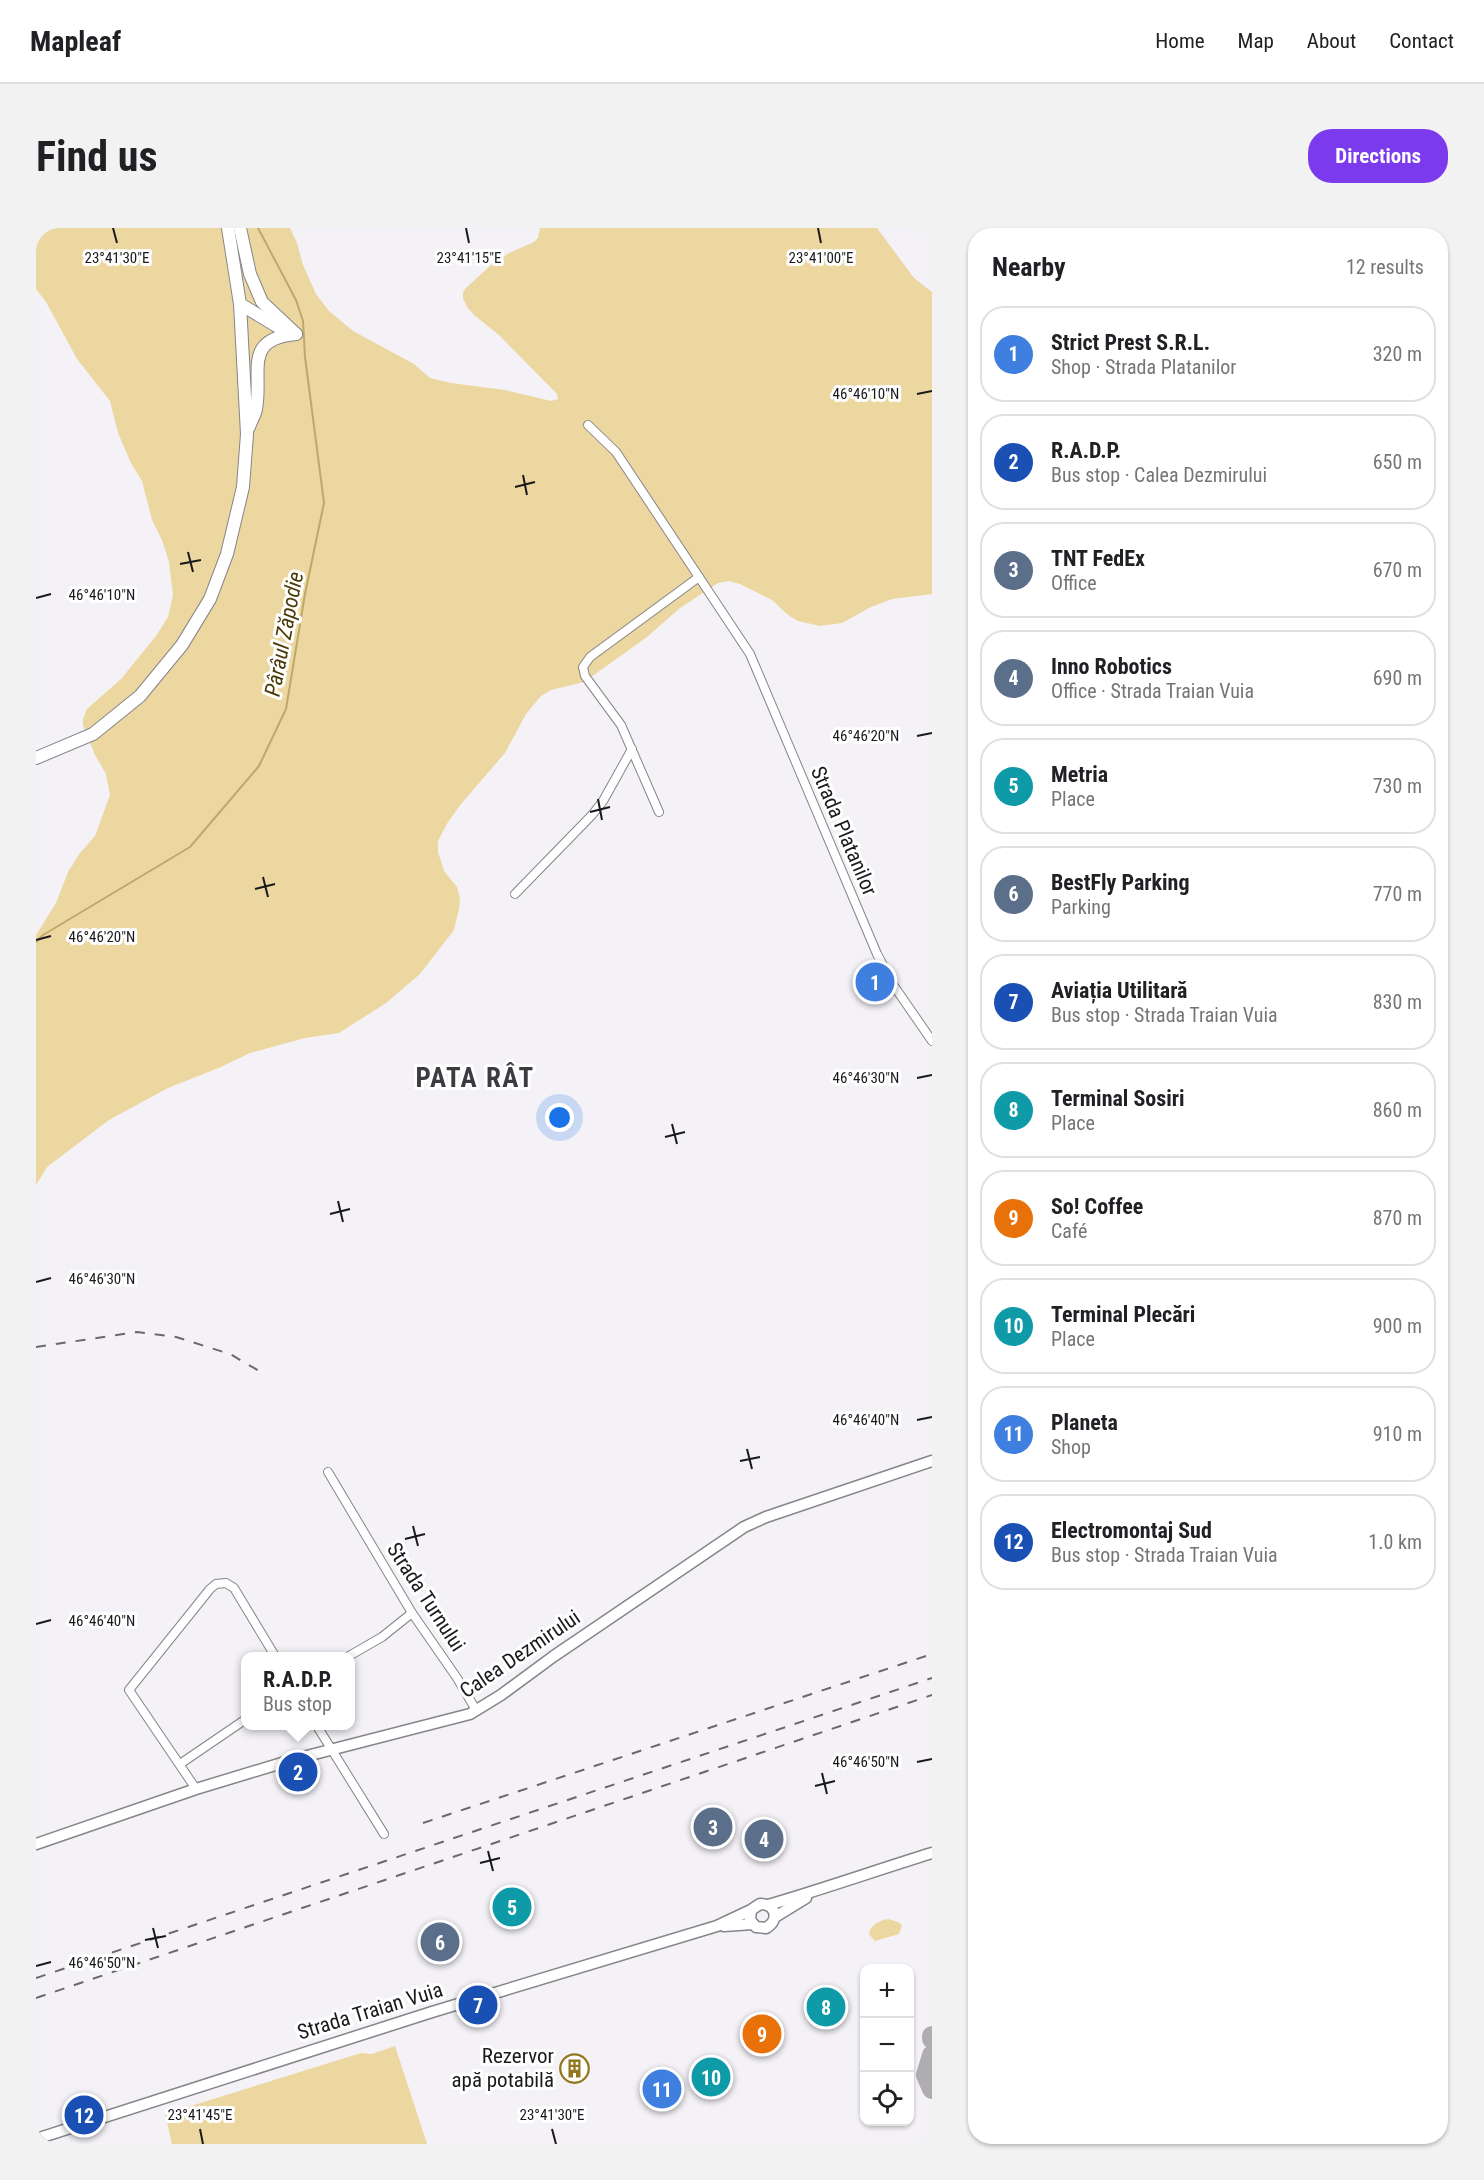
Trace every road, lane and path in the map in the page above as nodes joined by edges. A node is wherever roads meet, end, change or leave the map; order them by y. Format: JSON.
{"nodes":[{"id":1,"x":228,"y":228,"type":"edge"},
{"id":2,"x":240,"y":228,"type":"edge"},
{"id":3,"x":262,"y":302,"type":"junction"},
{"id":4,"x":240,"y":304,"type":"junction"},
{"id":5,"x":296,"y":334,"type":"junction"},
{"id":6,"x":588,"y":425,"type":"dead end"},
{"id":7,"x":247,"y":434,"type":"junction"},
{"id":8,"x":699,"y":577,"type":"junction"},
{"id":9,"x":632,"y":749,"type":"junction"},
{"id":10,"x":36,"y":758,"type":"edge"},
{"id":11,"x":658,"y":812,"type":"dead end"},
{"id":12,"x":515,"y":894,"type":"dead end"},
{"id":13,"x":932,"y":1041,"type":"edge"},
{"id":14,"x":932,"y":1461,"type":"edge"},
{"id":15,"x":328,"y":1472,"type":"dead end"},
{"id":16,"x":412,"y":1613,"type":"junction"},
{"id":17,"x":273,"y":1652,"type":"edge"},
{"id":18,"x":355,"y":1653,"type":"edge"},
{"id":19,"x":476,"y":1710,"type":"junction"},
{"id":20,"x":241,"y":1722,"type":"edge"},
{"id":21,"x":320,"y":1730,"type":"edge"},
{"id":22,"x":332,"y":1749,"type":"junction"},
{"id":23,"x":180,"y":1764,"type":"junction"},
{"id":24,"x":196,"y":1789,"type":"junction"},
{"id":25,"x":384,"y":1834,"type":"dead end"},
{"id":26,"x":36,"y":1844,"type":"edge"},
{"id":27,"x":932,"y":1853,"type":"edge"},
{"id":28,"x":816,"y":1892,"type":"junction"},
{"id":29,"x":768,"y":1905,"type":"junction"},
{"id":30,"x":751,"y":1910,"type":"junction"},
{"id":31,"x":775,"y":1917,"type":"junction"},
{"id":32,"x":753,"y":1924,"type":"junction"},
{"id":33,"x":717,"y":1926,"type":"junction"},
{"id":34,"x":36,"y":2139,"type":"edge"}],
"edges":[{"from":1,"to":4,"type":"highway"},
{"from":2,"to":3,"type":"highway"},
{"from":3,"to":4,"type":"highway"},
{"from":3,"to":5,"type":"highway"},
{"from":4,"to":5,"type":"highway"},
{"from":4,"to":7,"type":"highway"},
{"from":5,"to":7,"type":"highway"},
{"from":6,"to":8,"type":"street","name":"Strada Platanilor"},
{"from":7,"to":10,"type":"highway"},
{"from":8,"to":9,"type":"street"},
{"from":8,"to":13,"type":"street","name":"Strada Platanilor"},
{"from":9,"to":11,"type":"street"},
{"from":9,"to":12,"type":"street"},
{"from":14,"to":19,"type":"main road","name":"Calea Dezmirului"},
{"from":15,"to":16,"type":"street","name":"Strada Turnului"},
{"from":16,"to":18,"type":"street"},
{"from":16,"to":19,"type":"street","name":"Strada Turnului"},
{"from":17,"to":23,"type":"street"},
{"from":19,"to":22,"type":"main road","name":"Calea Dezmirului"},
{"from":20,"to":23,"type":"street"},
{"from":21,"to":22,"type":"street"},
{"from":22,"to":24,"type":"main road","name":"Calea Dezmirului"},
{"from":22,"to":25,"type":"street"},
{"from":23,"to":24,"type":"street"},
{"from":24,"to":26,"type":"main road","name":"Calea Dezmirului"},
{"from":27,"to":28,"type":"main road","name":"Strada Traian Vuia"},
{"from":28,"to":29,"type":"main road","name":"Strada Traian Vuia"},
{"from":28,"to":31,"type":"main road","name":"Strada Traian Vuia"},
{"from":29,"to":30,"type":"main road","name":"Strada Traian Vuia"},
{"from":29,"to":31,"type":"main road"},
{"from":30,"to":32,"type":"main road"},
{"from":30,"to":33,"type":"main road","name":"Strada Traian Vuia"},
{"from":31,"to":32,"type":"main road","name":"Strada Traian Vuia"},
{"from":32,"to":33,"type":"main road","name":"Strada Traian Vuia"},
{"from":33,"to":34,"type":"main road","name":"Strada Traian Vuia"}]}
